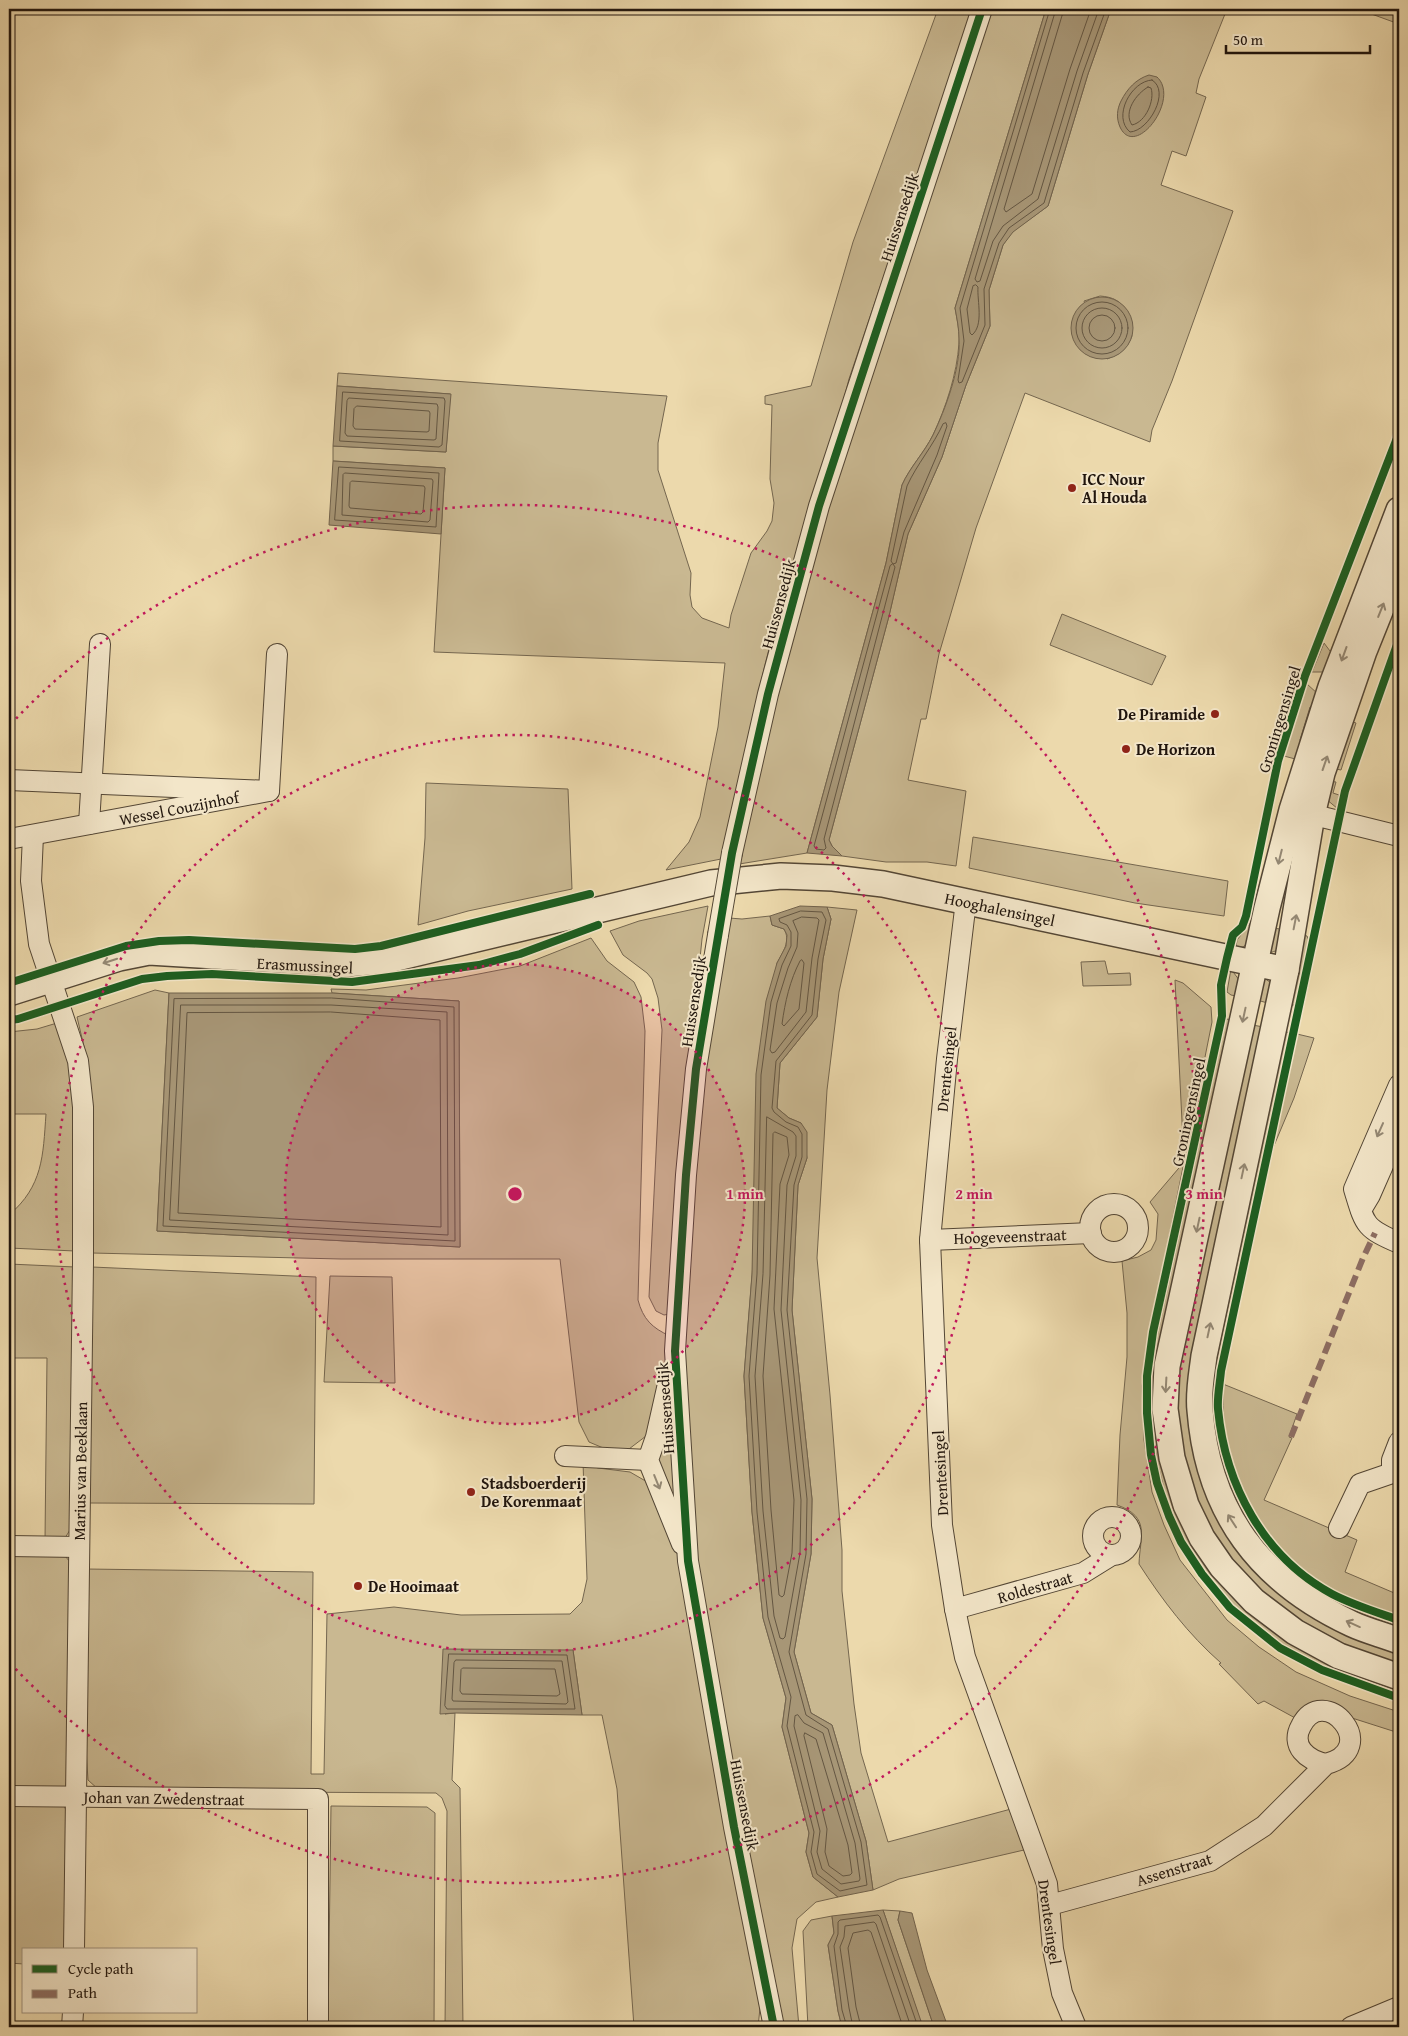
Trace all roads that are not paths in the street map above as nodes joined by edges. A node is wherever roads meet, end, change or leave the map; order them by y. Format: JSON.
{"nodes":[{"id":1,"x":982,"y":9,"type":"edge"},
{"id":2,"x":1399,"y":510,"type":"edge"},
{"id":3,"x":1399,"y":564,"type":"edge"},
{"id":4,"x":100,"y":644,"type":"dead end"},
{"id":5,"x":277,"y":654,"type":"dead end"},
{"id":6,"x":9,"y":780,"type":"edge"},
{"id":7,"x":90,"y":783,"type":"junction"},
{"id":8,"x":269,"y":791,"type":"junction"},
{"id":9,"x":1302,"y":812,"type":"junction"},
{"id":10,"x":88,"y":824,"type":"junction"},
{"id":11,"x":33,"y":835,"type":"junction"},
{"id":12,"x":1399,"y":836,"type":"edge"},
{"id":13,"x":9,"y":839,"type":"edge"},
{"id":14,"x":711,"y":883,"type":"joint"},
{"id":15,"x":966,"y":901,"type":"junction"},
{"id":16,"x":1256,"y":964,"type":"junction"},
{"id":17,"x":1286,"y":970,"type":"junction"},
{"id":18,"x":54,"y":988,"type":"junction"},
{"id":19,"x":9,"y":993,"type":"edge"},
{"id":20,"x":9,"y":1010,"type":"edge"},
{"id":21,"x":1399,"y":1085,"type":"edge"},
{"id":22,"x":1399,"y":1129,"type":"edge"},
{"id":23,"x":1361,"y":1210,"type":"junction"},
{"id":24,"x":1091,"y":1233,"type":"dead end"},
{"id":25,"x":930,"y":1240,"type":"junction"},
{"id":26,"x":1399,"y":1243,"type":"edge"},
{"id":27,"x":675,"y":1351,"type":"junction"},
{"id":28,"x":1399,"y":1442,"type":"edge"},
{"id":29,"x":564,"y":1456,"type":"dead end"},
{"id":30,"x":648,"y":1460,"type":"junction"},
{"id":31,"x":1396,"y":1475,"type":"edge"},
{"id":32,"x":1339,"y":1528,"type":"dead end"},
{"id":33,"x":9,"y":1546,"type":"edge"},
{"id":34,"x":79,"y":1547,"type":"junction"},
{"id":35,"x":1112,"y":1556,"type":"dead end"},
{"id":36,"x":688,"y":1561,"type":"junction"},
{"id":37,"x":954,"y":1609,"type":"junction"},
{"id":38,"x":1399,"y":1641,"type":"edge"},
{"id":39,"x":1399,"y":1677,"type":"edge"},
{"id":40,"x":1326,"y":1764,"type":"dead end"},
{"id":41,"x":76,"y":1788,"type":"junction"},
{"id":42,"x":9,"y":1796,"type":"edge"},
{"id":43,"x":1050,"y":1905,"type":"junction"},
{"id":44,"x":74,"y":1948,"type":"edge"},
{"id":45,"x":1399,"y":2007,"type":"edge"},
{"id":46,"x":73,"y":2014,"type":"edge"},
{"id":47,"x":72,"y":2027,"type":"edge"},
{"id":48,"x":318,"y":2027,"type":"edge"},
{"id":49,"x":774,"y":2027,"type":"edge"},
{"id":50,"x":1076,"y":2027,"type":"edge"},
{"id":51,"x":1351,"y":2027,"type":"edge"}],
"edges":[{"from":1,"to":27,"type":"street","name":"Huissensedijk","bridge":true},
{"from":2,"to":9,"type":"street","name":"Groningensingel","one_way":true},
{"from":9,"to":3,"type":"street","name":"Groningensingel","one_way":true},
{"from":4,"to":7,"type":"street"},
{"from":5,"to":8,"type":"street"},
{"from":6,"to":7,"type":"street","name":"Wessel Couzijnhof"},
{"from":7,"to":8,"type":"street","name":"Wessel Couzijnhof"},
{"from":7,"to":10,"type":"street"},
{"from":8,"to":10,"type":"street","name":"Wessel Couzijnhof"},
{"from":9,"to":12,"type":"street"},
{"from":9,"to":16,"type":"street","name":"Groningensingel","one_way":true},
{"from":17,"to":9,"type":"street","name":"Groningensingel","one_way":true},
{"from":10,"to":11,"type":"street","name":"Wessel Couzijnhof"},
{"from":11,"to":13,"type":"street","name":"Wessel Couzijnhof"},
{"from":11,"to":18,"type":"street"},
{"from":14,"to":15,"type":"street","name":"Hooghalensingel"},
{"from":14,"to":18,"type":"street","name":"Erasmussingel"},
{"from":15,"to":16,"type":"street","name":"Hooghalensingel"},
{"from":15,"to":25,"type":"street","name":"Drentesingel"},
{"from":16,"to":17,"type":"street","name":"Hooghalensingel"},
{"from":16,"to":39,"type":"street","name":"Groningensingel","one_way":true},
{"from":38,"to":17,"type":"street","name":"Groningensingel","one_way":true},
{"from":18,"to":19,"type":"street","name":"Erasmussingel"},
{"from":18,"to":20,"type":"street","name":"Erasmussingel"},
{"from":18,"to":34,"type":"street","name":"Marius van Beeklaan"},
{"from":21,"to":23,"type":"street","one_way":true},
{"from":22,"to":23,"type":"street"},
{"from":23,"to":26,"type":"street"},
{"from":24,"to":25,"type":"street","name":"Hoogeveenstraat"},
{"from":25,"to":37,"type":"street","name":"Drentesingel"},
{"from":27,"to":30,"type":"street","name":"Huissensedijk"},
{"from":27,"to":36,"type":"street","name":"Huissensedijk"},
{"from":28,"to":31,"type":"street"},
{"from":29,"to":30,"type":"street"},
{"from":30,"to":36,"type":"street","name":"Huissensedijk","one_way":true},
{"from":31,"to":32,"type":"street"},
{"from":33,"to":34,"type":"street"},
{"from":34,"to":41,"type":"street","name":"Marius van Beeklaan"},
{"from":35,"to":37,"type":"street","name":"Roldestraat"},
{"from":36,"to":49,"type":"street","name":"Huissensedijk"},
{"from":37,"to":43,"type":"street","name":"Drentesingel"},
{"from":40,"to":43,"type":"street","name":"Assenstraat"},
{"from":41,"to":42,"type":"street","name":"Johan van Zwedenstraat"},
{"from":41,"to":44,"type":"street","name":"Marius van Beeklaan"},
{"from":41,"to":48,"type":"street","name":"Johan van Zwedenstraat"},
{"from":43,"to":50,"type":"street","name":"Drentesingel"},
{"from":45,"to":51,"type":"street"},
{"from":46,"to":47,"type":"street"}]}
